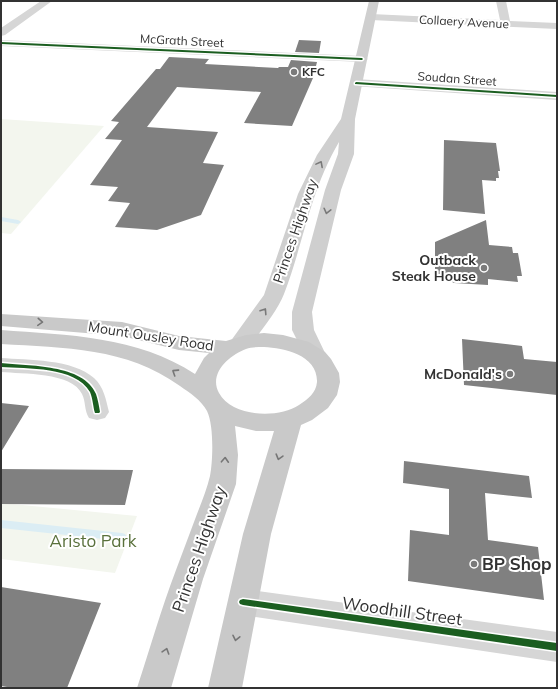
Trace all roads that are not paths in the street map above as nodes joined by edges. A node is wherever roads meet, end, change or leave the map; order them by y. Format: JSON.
{"nodes":[{"id":1,"x":47,"y":1,"type":"edge"},
{"id":2,"x":374,"y":1,"type":"edge"},
{"id":3,"x":501,"y":1,"type":"edge"},
{"id":4,"x":371,"y":17,"type":"junction"},
{"id":5,"x":1,"y":20,"type":"edge"},
{"id":6,"x":18,"y":21,"type":"junction"},
{"id":7,"x":506,"y":24,"type":"junction"},
{"id":8,"x":557,"y":26,"type":"edge"},
{"id":9,"x":1,"y":33,"type":"edge"},
{"id":10,"x":1,"y":44,"type":"edge"},
{"id":11,"x":362,"y":59,"type":"junction"},
{"id":12,"x":356,"y":83,"type":"junction"},
{"id":13,"x":557,"y":96,"type":"edge"},
{"id":14,"x":348,"y":119,"type":"junction"},
{"id":15,"x":1,"y":320,"type":"edge"},
{"id":16,"x":1,"y":337,"type":"edge"},
{"id":17,"x":236,"y":345,"type":"junction"},
{"id":18,"x":315,"y":355,"type":"junction"},
{"id":19,"x":1,"y":365,"type":"edge"},
{"id":20,"x":213,"y":401,"type":"junction"},
{"id":21,"x":97,"y":412,"type":"dead end"},
{"id":22,"x":290,"y":419,"type":"junction"},
{"id":23,"x":243,"y":602,"type":"junction"},
{"id":24,"x":557,"y":647,"type":"edge"},
{"id":25,"x":154,"y":688,"type":"edge"},
{"id":26,"x":225,"y":688,"type":"edge"}],
"edges":[{"from":1,"to":6,"type":"street"},
{"from":2,"to":4,"type":"main road","name":"Princes Highway"},
{"from":3,"to":7,"type":"street"},
{"from":4,"to":7,"type":"street","name":"Collaery Avenue"},
{"from":4,"to":11,"type":"main road","name":"Princes Highway"},
{"from":5,"to":6,"type":"street"},
{"from":6,"to":9,"type":"street"},
{"from":7,"to":8,"type":"street","name":"Collaery Avenue"},
{"from":10,"to":11,"type":"street","name":"McGrath Street"},
{"from":11,"to":12,"type":"main road","name":"Princes Highway"},
{"from":12,"to":13,"type":"street","name":"Soudan Street"},
{"from":12,"to":14,"type":"main road","name":"Princes Highway"},
{"from":17,"to":14,"type":"main road","name":"Princes Highway","one_way":true},
{"from":14,"to":18,"type":"main road","name":"Princes Highway","one_way":true},
{"from":15,"to":17,"type":"main road","name":"Mount Ousley Road","one_way":true},
{"from":20,"to":16,"type":"main road","name":"Mount Ousley Road","one_way":true},
{"from":17,"to":18,"type":"main road"},
{"from":17,"to":20,"type":"main road"},
{"from":18,"to":22,"type":"main road"},
{"from":19,"to":21,"type":"street"},
{"from":20,"to":22,"type":"main road"},
{"from":25,"to":20,"type":"main road","name":"Princes Highway","one_way":true},
{"from":22,"to":23,"type":"main road","one_way":true},
{"from":23,"to":24,"type":"street","name":"Woodhill Street"},
{"from":23,"to":26,"type":"main road","one_way":true}]}
